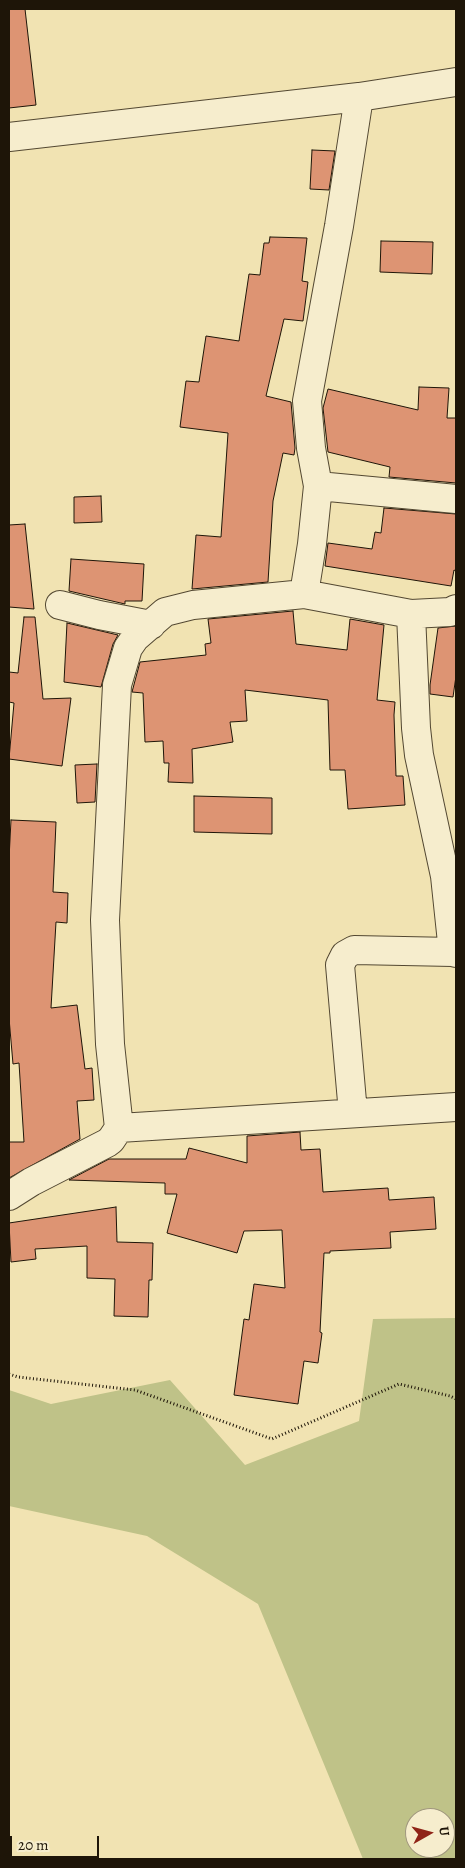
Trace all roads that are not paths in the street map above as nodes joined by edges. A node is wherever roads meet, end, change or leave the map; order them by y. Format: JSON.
{"nodes":[{"id":1,"x":456,"y":82,"type":"edge"},
{"id":2,"x":359,"y":97,"type":"junction"},
{"id":3,"x":9,"y":137,"type":"edge"},
{"id":4,"x":318,"y":486,"type":"junction"},
{"id":5,"x":456,"y":499,"type":"edge"},
{"id":6,"x":304,"y":594,"type":"junction"},
{"id":7,"x":60,"y":605,"type":"dead end"},
{"id":8,"x":456,"y":609,"type":"edge"},
{"id":9,"x":411,"y":614,"type":"junction"},
{"id":10,"x":150,"y":625,"type":"junction"},
{"id":11,"x":455,"y":952,"type":"edge"},
{"id":12,"x":456,"y":1107,"type":"edge"},
{"id":13,"x":353,"y":1114,"type":"junction"},
{"id":14,"x":119,"y":1128,"type":"junction"},
{"id":15,"x":9,"y":1196,"type":"edge"}],
"edges":[{"from":1,"to":2,"type":"street"},
{"from":2,"to":3,"type":"street"},
{"from":2,"to":4,"type":"street"},
{"from":4,"to":5,"type":"street"},
{"from":4,"to":6,"type":"street"},
{"from":6,"to":9,"type":"street"},
{"from":6,"to":10,"type":"street"},
{"from":7,"to":10,"type":"street"},
{"from":8,"to":9,"type":"street"},
{"from":9,"to":11,"type":"street"},
{"from":10,"to":14,"type":"street"},
{"from":11,"to":13,"type":"street"},
{"from":12,"to":13,"type":"street"},
{"from":13,"to":14,"type":"street"},
{"from":14,"to":15,"type":"street"}]}
